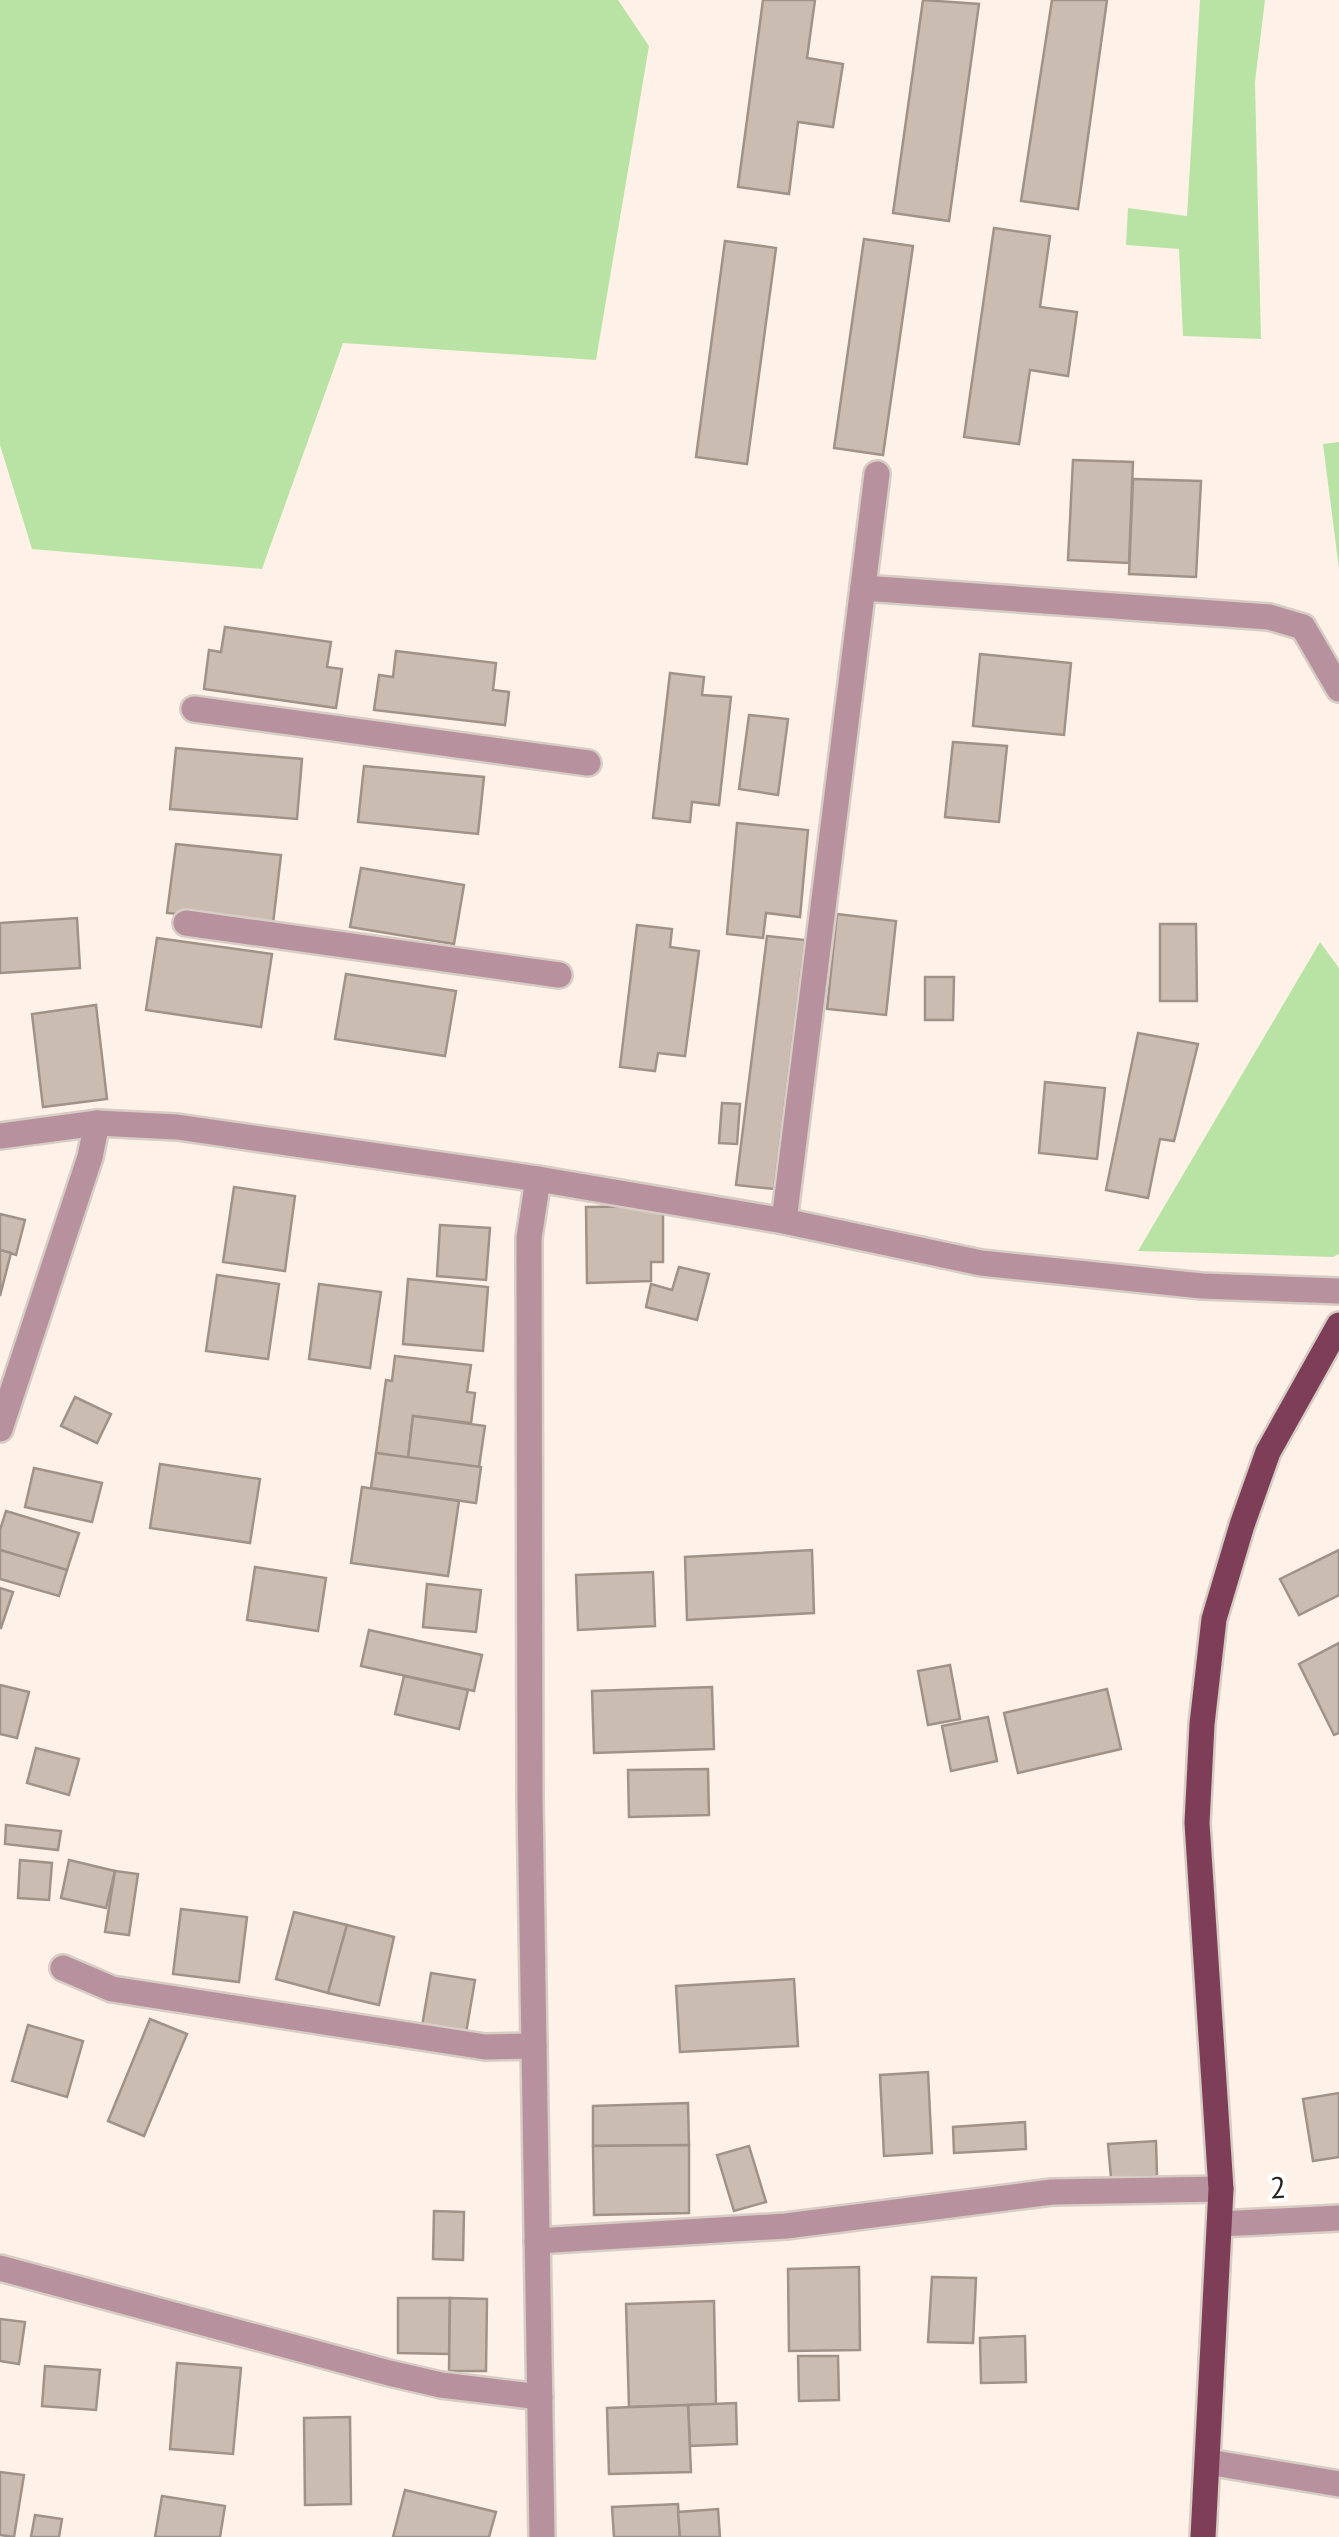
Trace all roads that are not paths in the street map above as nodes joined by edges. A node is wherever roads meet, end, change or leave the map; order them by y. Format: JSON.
{"nodes":[{"id":1,"x":877,"y":474,"type":"dead end"},
{"id":2,"x":863,"y":588,"type":"junction"},
{"id":3,"x":1339,"y":689,"type":"edge"},
{"id":4,"x":194,"y":709,"type":"dead end"},
{"id":5,"x":588,"y":763,"type":"dead end"},
{"id":6,"x":186,"y":923,"type":"dead end"},
{"id":7,"x":560,"y":975,"type":"dead end"},
{"id":8,"x":97,"y":1123,"type":"junction"},
{"id":9,"x":0,"y":1136,"type":"edge"},
{"id":10,"x":538,"y":1179,"type":"junction"},
{"id":11,"x":784,"y":1220,"type":"junction"},
{"id":12,"x":1339,"y":1292,"type":"edge"},
{"id":13,"x":1339,"y":1324,"type":"edge"},
{"id":14,"x":0,"y":1429,"type":"edge"},
{"id":15,"x":62,"y":1968,"type":"dead end"},
{"id":16,"x":534,"y":2046,"type":"junction"},
{"id":17,"x":1221,"y":2189,"type":"junction"},
{"id":18,"x":1339,"y":2218,"type":"edge"},
{"id":19,"x":1220,"y":2224,"type":"junction"},
{"id":20,"x":537,"y":2241,"type":"junction"},
{"id":21,"x":0,"y":2268,"type":"edge"},
{"id":22,"x":540,"y":2396,"type":"junction"},
{"id":23,"x":1208,"y":2462,"type":"junction"},
{"id":24,"x":1339,"y":2484,"type":"edge"},
{"id":25,"x":542,"y":2537,"type":"edge"},
{"id":26,"x":1203,"y":2537,"type":"edge"}],
"edges":[{"from":1,"to":2,"type":"street"},
{"from":2,"to":3,"type":"street"},
{"from":2,"to":11,"type":"street"},
{"from":4,"to":5,"type":"street"},
{"from":6,"to":7,"type":"street"},
{"from":8,"to":9,"type":"street"},
{"from":8,"to":10,"type":"street"},
{"from":8,"to":14,"type":"street"},
{"from":10,"to":11,"type":"street"},
{"from":10,"to":16,"type":"street"},
{"from":11,"to":12,"type":"street"},
{"from":13,"to":17,"type":"main road"},
{"from":15,"to":16,"type":"street"},
{"from":16,"to":20,"type":"street"},
{"from":17,"to":19,"type":"main road"},
{"from":17,"to":20,"type":"street"},
{"from":18,"to":19,"type":"street","name":"2"},
{"from":19,"to":23,"type":"main road"},
{"from":20,"to":22,"type":"street"},
{"from":21,"to":22,"type":"street"},
{"from":22,"to":25,"type":"street"},
{"from":23,"to":24,"type":"street"},
{"from":23,"to":26,"type":"main road"}]}
